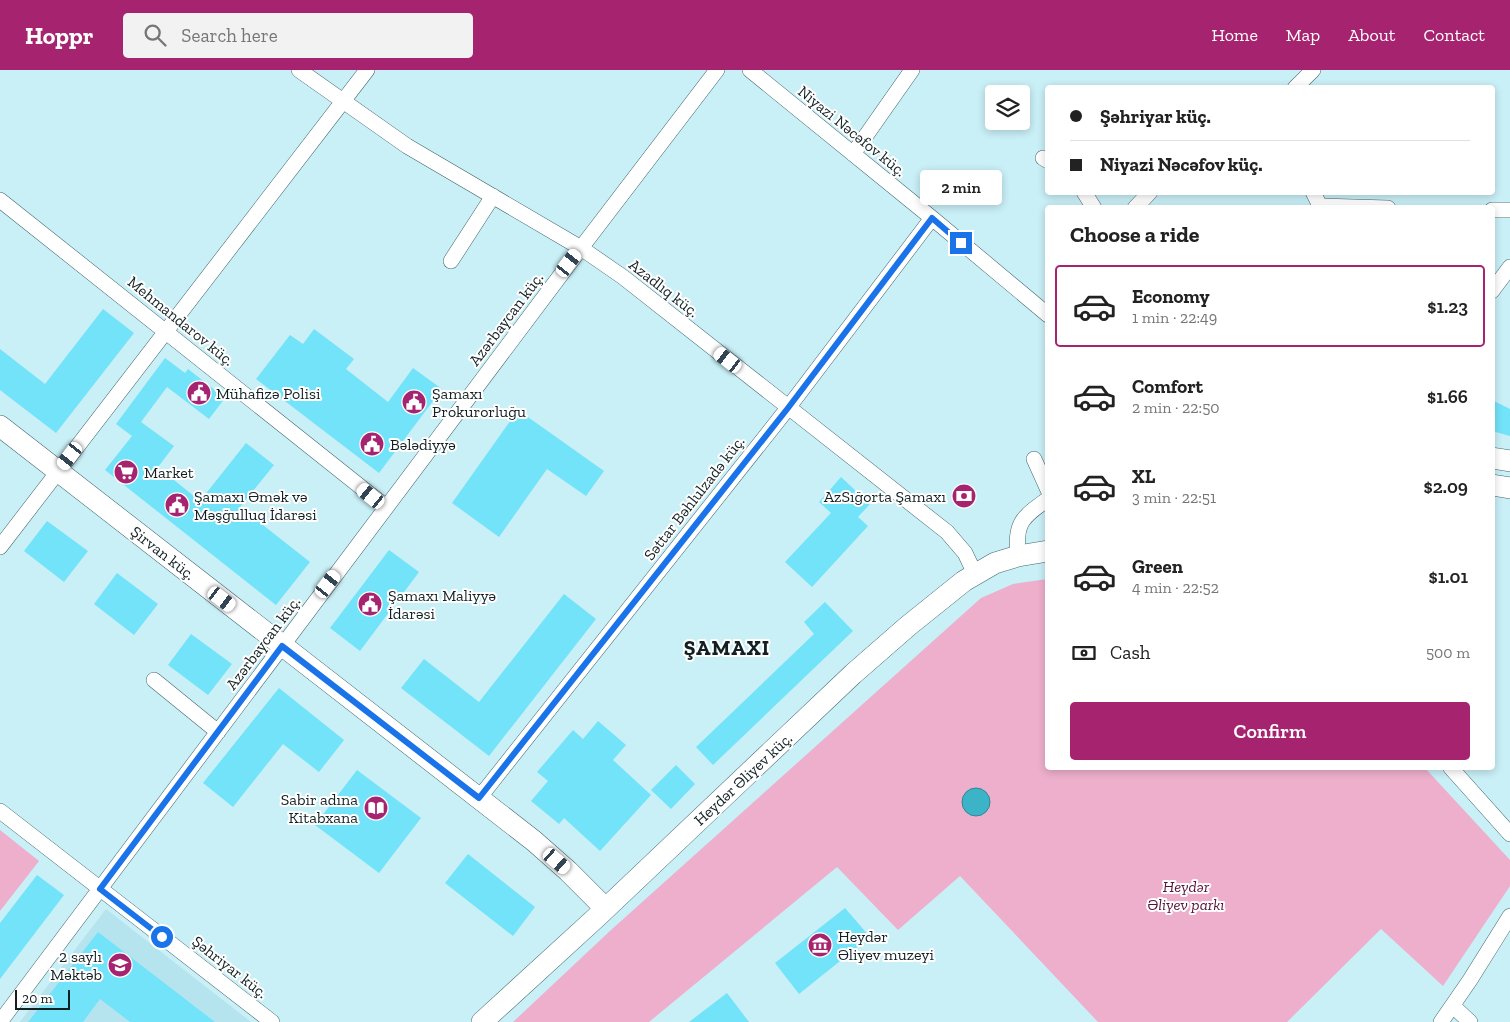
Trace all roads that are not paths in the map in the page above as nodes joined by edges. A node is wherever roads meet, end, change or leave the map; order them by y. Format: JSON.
{"nodes":[{"id":1,"x":299,"y":70,"type":"edge"},
{"id":2,"x":367,"y":70,"type":"edge"},
{"id":3,"x":717,"y":70,"type":"edge"},
{"id":4,"x":750,"y":70,"type":"edge"},
{"id":5,"x":912,"y":70,"type":"edge"},
{"id":6,"x":1313,"y":70,"type":"edge"},
{"id":7,"x":1298,"y":85,"type":"edge"},
{"id":8,"x":342,"y":102,"type":"junction"},
{"id":9,"x":853,"y":154,"type":"junction"},
{"id":10,"x":1147,"y":195,"type":"edge"},
{"id":11,"x":493,"y":196,"type":"junction"},
{"id":12,"x":0,"y":200,"type":"edge"},
{"id":13,"x":1138,"y":205,"type":"edge"},
{"id":14,"x":1495,"y":210,"type":"edge"},
{"id":15,"x":1510,"y":210,"type":"edge"},
{"id":16,"x":932,"y":218,"type":"junction"},
{"id":17,"x":581,"y":248,"type":"junction"},
{"id":18,"x":451,"y":261,"type":"dead end"},
{"id":19,"x":1510,"y":266,"type":"edge"},
{"id":20,"x":1495,"y":286,"type":"edge"},
{"id":21,"x":1045,"y":313,"type":"edge"},
{"id":22,"x":166,"y":331,"type":"junction"},
{"id":23,"x":788,"y":408,"type":"junction"},
{"id":24,"x":0,"y":426,"type":"edge"},
{"id":25,"x":1495,"y":458,"type":"edge"},
{"id":26,"x":1034,"y":460,"type":"dead end"},
{"id":27,"x":1510,"y":461,"type":"edge"},
{"id":28,"x":58,"y":471,"type":"junction"},
{"id":29,"x":1045,"y":484,"type":"edge"},
{"id":30,"x":1495,"y":486,"type":"edge"},
{"id":31,"x":1510,"y":488,"type":"edge"},
{"id":32,"x":1045,"y":502,"type":"edge"},
{"id":33,"x":386,"y":507,"type":"junction"},
{"id":34,"x":0,"y":547,"type":"edge"},
{"id":35,"x":1045,"y":552,"type":"edge"},
{"id":36,"x":1018,"y":556,"type":"junction"},
{"id":37,"x":975,"y":574,"type":"junction"},
{"id":38,"x":282,"y":646,"type":"junction"},
{"id":39,"x":154,"y":680,"type":"dead end"},
{"id":40,"x":218,"y":732,"type":"junction"},
{"id":41,"x":1453,"y":770,"type":"edge"},
{"id":42,"x":479,"y":798,"type":"junction"},
{"id":43,"x":0,"y":811,"type":"edge"},
{"id":44,"x":1510,"y":834,"type":"edge"},
{"id":45,"x":100,"y":889,"type":"junction"},
{"id":46,"x":605,"y":908,"type":"junction"},
{"id":47,"x":1510,"y":916,"type":"edge"},
{"id":48,"x":1453,"y":1006,"type":"junction"},
{"id":49,"x":0,"y":1022,"type":"edge"},
{"id":50,"x":272,"y":1022,"type":"edge"},
{"id":51,"x":482,"y":1022,"type":"edge"},
{"id":52,"x":1441,"y":1022,"type":"edge"},
{"id":53,"x":1470,"y":1022,"type":"edge"}],
"edges":[{"from":1,"to":8,"type":"street","name":"Azadlıq küç."},
{"from":2,"to":8,"type":"street"},
{"from":3,"to":17,"type":"street","name":"Azərbaycan küç."},
{"from":4,"to":9,"type":"street","name":"Niyazi Nəcəfov küç."},
{"from":5,"to":9,"type":"street"},
{"from":6,"to":7,"type":"street"},
{"from":8,"to":11,"type":"street","name":"Azadlıq küç."},
{"from":8,"to":22,"type":"street"},
{"from":9,"to":16,"type":"street","name":"Niyazi Nəcəfov küç."},
{"from":10,"to":13,"type":"street"},
{"from":11,"to":17,"type":"street","name":"Azadlıq küç."},
{"from":11,"to":18,"type":"street"},
{"from":12,"to":22,"type":"street","name":"Mehmandarov küç."},
{"from":14,"to":15,"type":"street"},
{"from":16,"to":21,"type":"street","name":"Niyazi Nəcəfov küç."},
{"from":16,"to":23,"type":"street","name":"Səttar Bəhlulzadə küç."},
{"from":17,"to":23,"type":"street","name":"Azadlıq küç."},
{"from":17,"to":33,"type":"street","name":"Azərbaycan küç."},
{"from":19,"to":20,"type":"street"},
{"from":22,"to":28,"type":"street"},
{"from":22,"to":33,"type":"street","name":"Mehmandarov küç."},
{"from":23,"to":37,"type":"street","name":"Azadlıq küç."},
{"from":23,"to":42,"type":"street","name":"Səttar Bəhlulzadə küç."},
{"from":24,"to":28,"type":"street","name":"Şirvan küç."},
{"from":25,"to":27,"type":"street"},
{"from":26,"to":29,"type":"street"},
{"from":28,"to":34,"type":"street"},
{"from":28,"to":38,"type":"street","name":"Şirvan küç."},
{"from":30,"to":31,"type":"street"},
{"from":32,"to":36,"type":"street"},
{"from":33,"to":38,"type":"street","name":"Azərbaycan küç."},
{"from":35,"to":36,"type":"street","name":"Heydər Əliyev küç."},
{"from":36,"to":37,"type":"street","name":"Heydər Əliyev küç."},
{"from":37,"to":46,"type":"street","name":"Heydər Əliyev küç."},
{"from":38,"to":40,"type":"street","name":"Azərbaycan küç."},
{"from":38,"to":42,"type":"street","name":"Şirvan küç."},
{"from":39,"to":40,"type":"street"},
{"from":40,"to":45,"type":"street","name":"Azərbaycan küç."},
{"from":41,"to":44,"type":"street"},
{"from":42,"to":46,"type":"street","name":"Şirvan küç."},
{"from":43,"to":45,"type":"street","name":"Şəhriyar küç."},
{"from":45,"to":49,"type":"street","name":"Azərbaycan küç."},
{"from":45,"to":50,"type":"street","name":"Şəhriyar küç."},
{"from":46,"to":51,"type":"street","name":"Heydər Əliyev küç."},
{"from":47,"to":48,"type":"street"},
{"from":48,"to":52,"type":"street"},
{"from":48,"to":53,"type":"street"}]}
